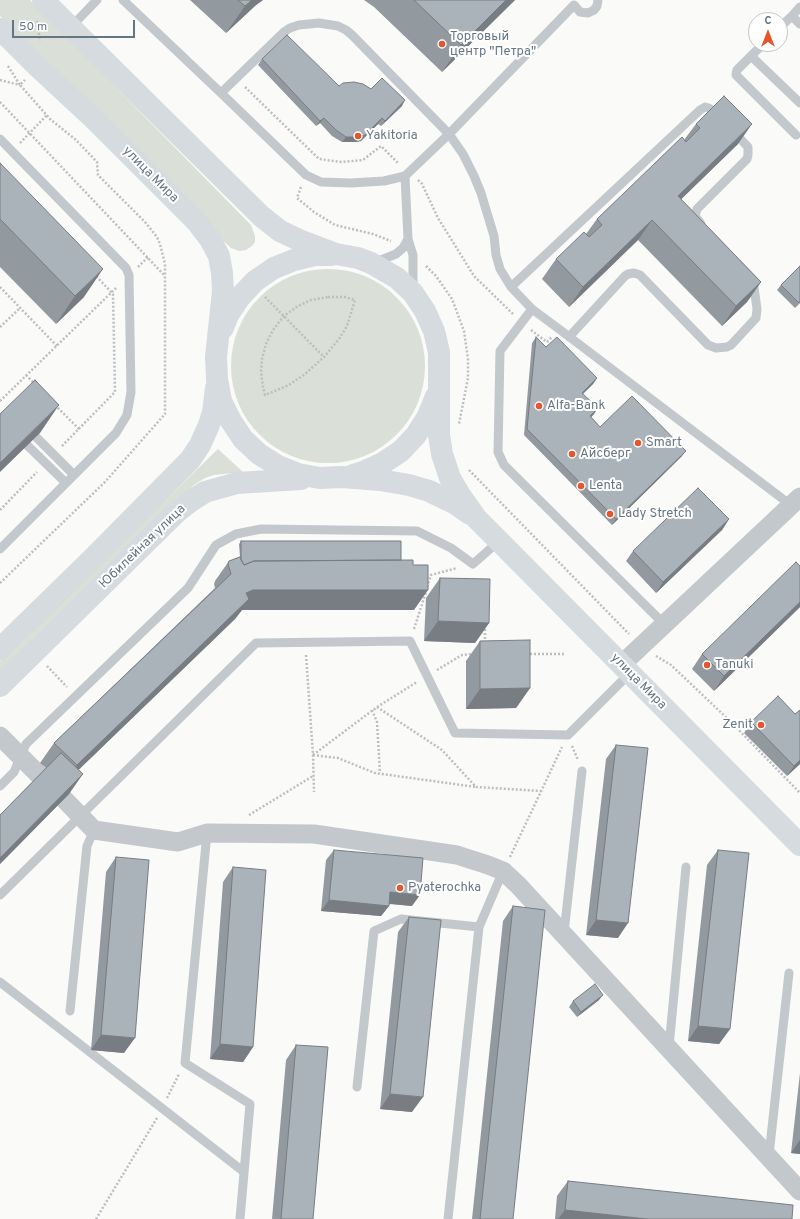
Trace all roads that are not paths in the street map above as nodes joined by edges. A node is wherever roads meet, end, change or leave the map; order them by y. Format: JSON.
{"nodes":[{"id":1,"x":97,"y":0,"type":"edge"},
{"id":2,"x":123,"y":0,"type":"edge"},
{"id":3,"x":598,"y":0,"type":"edge"},
{"id":4,"x":572,"y":3,"type":"edge"},
{"id":5,"x":800,"y":7,"type":"edge"},
{"id":6,"x":40,"y":10,"type":"edge"},
{"id":7,"x":792,"y":16,"type":"junction"},
{"id":8,"x":788,"y":20,"type":"edge"},
{"id":9,"x":800,"y":24,"type":"edge"},
{"id":10,"x":71,"y":27,"type":"junction"},
{"id":11,"x":0,"y":29,"type":"edge"},
{"id":12,"x":755,"y":52,"type":"edge"},
{"id":13,"x":751,"y":56,"type":"junction"},
{"id":14,"x":222,"y":93,"type":"junction"},
{"id":15,"x":800,"y":103,"type":"edge"},
{"id":16,"x":449,"y":134,"type":"junction"},
{"id":17,"x":796,"y":134,"type":"dead end"},
{"id":18,"x":0,"y":139,"type":"edge"},
{"id":19,"x":405,"y":176,"type":"junction"},
{"id":20,"x":708,"y":230,"type":"edge"},
{"id":21,"x":408,"y":239,"type":"junction"},
{"id":22,"x":336,"y":254,"type":"junction"},
{"id":23,"x":371,"y":263,"type":"junction"},
{"id":24,"x":750,"y":273,"type":"edge"},
{"id":25,"x":511,"y":287,"type":"junction"},
{"id":26,"x":413,"y":293,"type":"junction"},
{"id":27,"x":532,"y":309,"type":"junction"},
{"id":28,"x":569,"y":337,"type":"junction"},
{"id":29,"x":216,"y":357,"type":"junction"},
{"id":30,"x":440,"y":374,"type":"junction"},
{"id":31,"x":217,"y":379,"type":"junction"},
{"id":32,"x":36,"y":437,"type":"edge"},
{"id":33,"x":27,"y":444,"type":"edge"},
{"id":34,"x":74,"y":475,"type":"junction"},
{"id":35,"x":342,"y":477,"type":"junction"},
{"id":36,"x":320,"y":478,"type":"junction"},
{"id":37,"x":66,"y":483,"type":"junction"},
{"id":38,"x":796,"y":502,"type":"edge"},
{"id":39,"x":477,"y":519,"type":"junction"},
{"id":40,"x":499,"y":542,"type":"junction"},
{"id":41,"x":0,"y":549,"type":"edge"},
{"id":42,"x":664,"y":624,"type":"junction"},
{"id":43,"x":0,"y":649,"type":"edge"},
{"id":44,"x":625,"y":669,"type":"junction"},
{"id":45,"x":0,"y":686,"type":"edge"},
{"id":46,"x":0,"y":736,"type":"edge"},
{"id":47,"x":20,"y":757,"type":"junction"},
{"id":48,"x":582,"y":771,"type":"road end"},
{"id":49,"x":42,"y":778,"type":"edge"},
{"id":50,"x":0,"y":786,"type":"edge"},
{"id":51,"x":64,"y":799,"type":"edge"},
{"id":52,"x":80,"y":816,"type":"junction"},
{"id":53,"x":94,"y":830,"type":"junction"},
{"id":54,"x":207,"y":833,"type":"junction"},
{"id":55,"x":800,"y":845,"type":"edge"},
{"id":56,"x":686,"y":867,"type":"dead end"},
{"id":57,"x":503,"y":872,"type":"junction"},
{"id":58,"x":0,"y":895,"type":"edge"},
{"id":59,"x":479,"y":927,"type":"junction"},
{"id":60,"x":564,"y":934,"type":"junction"},
{"id":61,"x":789,"y":973,"type":"dead end"},
{"id":62,"x":0,"y":982,"type":"edge"},
{"id":63,"x":70,"y":1011,"type":"dead end"},
{"id":64,"x":669,"y":1048,"type":"junction"},
{"id":65,"x":357,"y":1087,"type":"dead end"},
{"id":66,"x":768,"y":1156,"type":"junction"},
{"id":67,"x":244,"y":1172,"type":"junction"},
{"id":68,"x":800,"y":1191,"type":"edge"},
{"id":69,"x":240,"y":1219,"type":"edge"},
{"id":70,"x":448,"y":1219,"type":"edge"}],
"edges":[{"from":1,"to":10,"type":"lane"},
{"from":2,"to":14,"type":"lane"},
{"from":3,"to":4,"type":"lane"},
{"from":4,"to":16,"type":"lane"},
{"from":5,"to":7,"type":"lane"},
{"from":6,"to":10,"type":"main road","name":"улица Мира"},
{"from":7,"to":8,"type":"lane"},
{"from":7,"to":9,"type":"lane"},
{"from":10,"to":22,"type":"main road","name":"улица Мира"},
{"from":11,"to":29,"type":"main road","name":"улица Мира"},
{"from":12,"to":13,"type":"lane"},
{"from":13,"to":15,"type":"lane"},
{"from":13,"to":17,"type":"lane"},
{"from":14,"to":16,"type":"lane"},
{"from":14,"to":19,"type":"lane"},
{"from":16,"to":19,"type":"lane"},
{"from":16,"to":25,"type":"lane"},
{"from":18,"to":34,"type":"lane"},
{"from":19,"to":21,"type":"lane"},
{"from":20,"to":25,"type":"lane"},
{"from":21,"to":23,"type":"lane"},
{"from":21,"to":26,"type":"lane"},
{"from":22,"to":23,"type":"main road","name":"улица Мира"},
{"from":22,"to":29,"type":"main road","name":"улица Мира"},
{"from":23,"to":26,"type":"main road","name":"улица Мира"},
{"from":24,"to":28,"type":"lane"},
{"from":25,"to":27,"type":"lane"},
{"from":26,"to":30,"type":"main road","name":"улица Мира"},
{"from":27,"to":28,"type":"lane"},
{"from":27,"to":42,"type":"lane"},
{"from":28,"to":38,"type":"lane"},
{"from":29,"to":31,"type":"main road","name":"улица Мира"},
{"from":30,"to":35,"type":"main road","name":"улица Мира"},
{"from":30,"to":39,"type":"main road","name":"улица Мира"},
{"from":31,"to":36,"type":"main road","name":"улица Мира"},
{"from":31,"to":43,"type":"main road","name":"Юбилейная улица"},
{"from":32,"to":34,"type":"lane"},
{"from":33,"to":37,"type":"lane"},
{"from":34,"to":37,"type":"lane"},
{"from":35,"to":36,"type":"main road","name":"улица Мира"},
{"from":35,"to":39,"type":"main road","name":"улица Мира"},
{"from":36,"to":45,"type":"main road","name":"Юбилейная улица"},
{"from":37,"to":41,"type":"lane"},
{"from":38,"to":42,"type":"street"},
{"from":39,"to":40,"type":"main road","name":"улица Мира"},
{"from":40,"to":44,"type":"main road","name":"улица Мира"},
{"from":40,"to":47,"type":"lane"},
{"from":42,"to":44,"type":"street"},
{"from":44,"to":52,"type":"lane"},
{"from":44,"to":55,"type":"main road","name":"улица Мира"},
{"from":46,"to":47,"type":"street"},
{"from":47,"to":49,"type":"street"},
{"from":47,"to":50,"type":"lane"},
{"from":48,"to":60,"type":"lane"},
{"from":51,"to":52,"type":"street"},
{"from":52,"to":53,"type":"street"},
{"from":52,"to":58,"type":"lane"},
{"from":53,"to":54,"type":"street"},
{"from":53,"to":63,"type":"lane"},
{"from":54,"to":57,"type":"street"},
{"from":54,"to":67,"type":"lane"},
{"from":56,"to":64,"type":"lane"},
{"from":57,"to":59,"type":"lane"},
{"from":57,"to":60,"type":"street"},
{"from":59,"to":65,"type":"lane"},
{"from":59,"to":70,"type":"lane"},
{"from":60,"to":64,"type":"street"},
{"from":61,"to":66,"type":"lane"},
{"from":62,"to":67,"type":"lane"},
{"from":64,"to":66,"type":"street"},
{"from":66,"to":68,"type":"street"},
{"from":67,"to":69,"type":"lane"}]}
